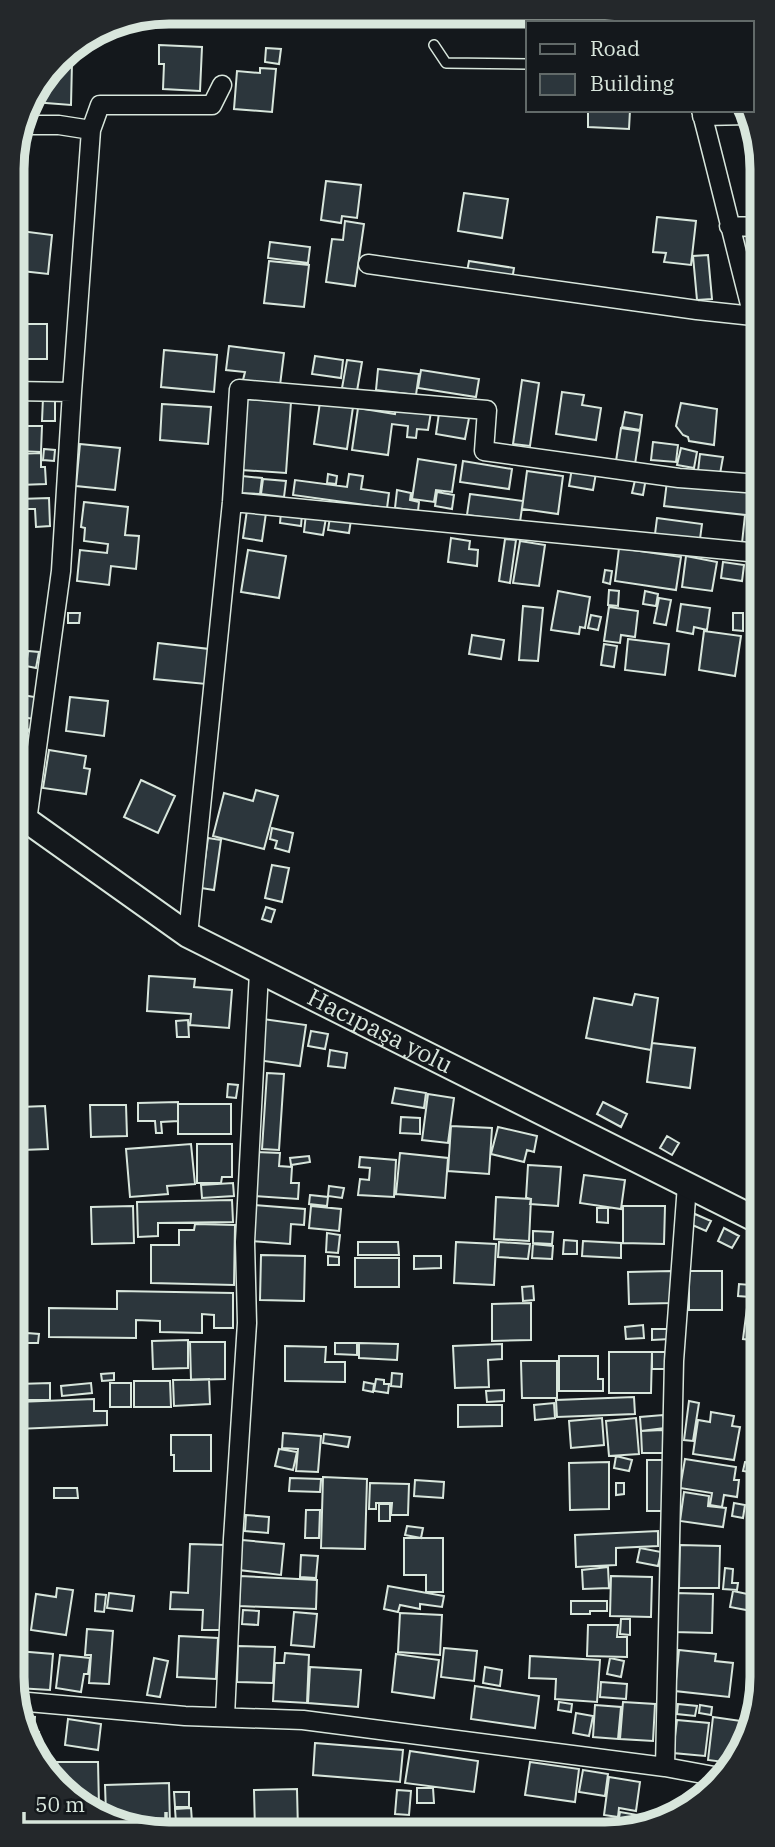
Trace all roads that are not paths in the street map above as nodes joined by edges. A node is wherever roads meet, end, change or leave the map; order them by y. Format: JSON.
{"nodes":[{"id":1,"x":434,"y":45,"type":"dead end"},
{"id":2,"x":526,"y":64,"type":"edge"},
{"id":3,"x":222,"y":85,"type":"dead end"},
{"id":4,"x":702,"y":113,"type":"edge"},
{"id":5,"x":739,"y":115,"type":"edge"},
{"id":6,"x":32,"y":125,"type":"edge"},
{"id":7,"x":91,"y":130,"type":"junction"},
{"id":8,"x":729,"y":226,"type":"junction"},
{"id":9,"x":750,"y":227,"type":"edge"},
{"id":10,"x":368,"y":264,"type":"dead end"},
{"id":11,"x":750,"y":299,"type":"edge"},
{"id":12,"x":750,"y":319,"type":"edge"},
{"id":13,"x":25,"y":391,"type":"edge"},
{"id":14,"x":72,"y":392,"type":"junction"},
{"id":15,"x":750,"y":483,"type":"edge"},
{"id":16,"x":232,"y":502,"type":"junction"},
{"id":17,"x":750,"y":552,"type":"edge"},
{"id":18,"x":25,"y":794,"type":"edge"},
{"id":19,"x":25,"y":819,"type":"edge"},
{"id":20,"x":188,"y":935,"type":"junction"},
{"id":21,"x":259,"y":972,"type":"junction"},
{"id":22,"x":687,"y":1185,"type":"junction"},
{"id":23,"x":750,"y":1216,"type":"edge"},
{"id":24,"x":27,"y":1702,"type":"edge"},
{"id":25,"x":225,"y":1717,"type":"junction"},
{"id":26,"x":665,"y":1767,"type":"junction"},
{"id":27,"x":712,"y":1776,"type":"edge"}],
"edges":[{"from":1,"to":2,"type":"lane"},
{"from":3,"to":7,"type":"street"},
{"from":4,"to":5,"type":"street"},
{"from":4,"to":8,"type":"street"},
{"from":6,"to":7,"type":"street"},
{"from":7,"to":14,"type":"street"},
{"from":8,"to":9,"type":"street"},
{"from":8,"to":11,"type":"street"},
{"from":10,"to":12,"type":"street"},
{"from":13,"to":14,"type":"street"},
{"from":14,"to":18,"type":"street"},
{"from":15,"to":16,"type":"street"},
{"from":16,"to":17,"type":"street"},
{"from":16,"to":20,"type":"street"},
{"from":19,"to":20,"type":"main road","name":"Hacıpaşa yolu"},
{"from":20,"to":21,"type":"main road","name":"Hacıpaşa yolu"},
{"from":21,"to":22,"type":"main road","name":"Hacıpaşa yolu"},
{"from":21,"to":25,"type":"street"},
{"from":22,"to":23,"type":"main road","name":"Hacıpaşa yolu"},
{"from":22,"to":26,"type":"street"},
{"from":24,"to":25,"type":"street"},
{"from":25,"to":26,"type":"street"},
{"from":26,"to":27,"type":"street"}]}
